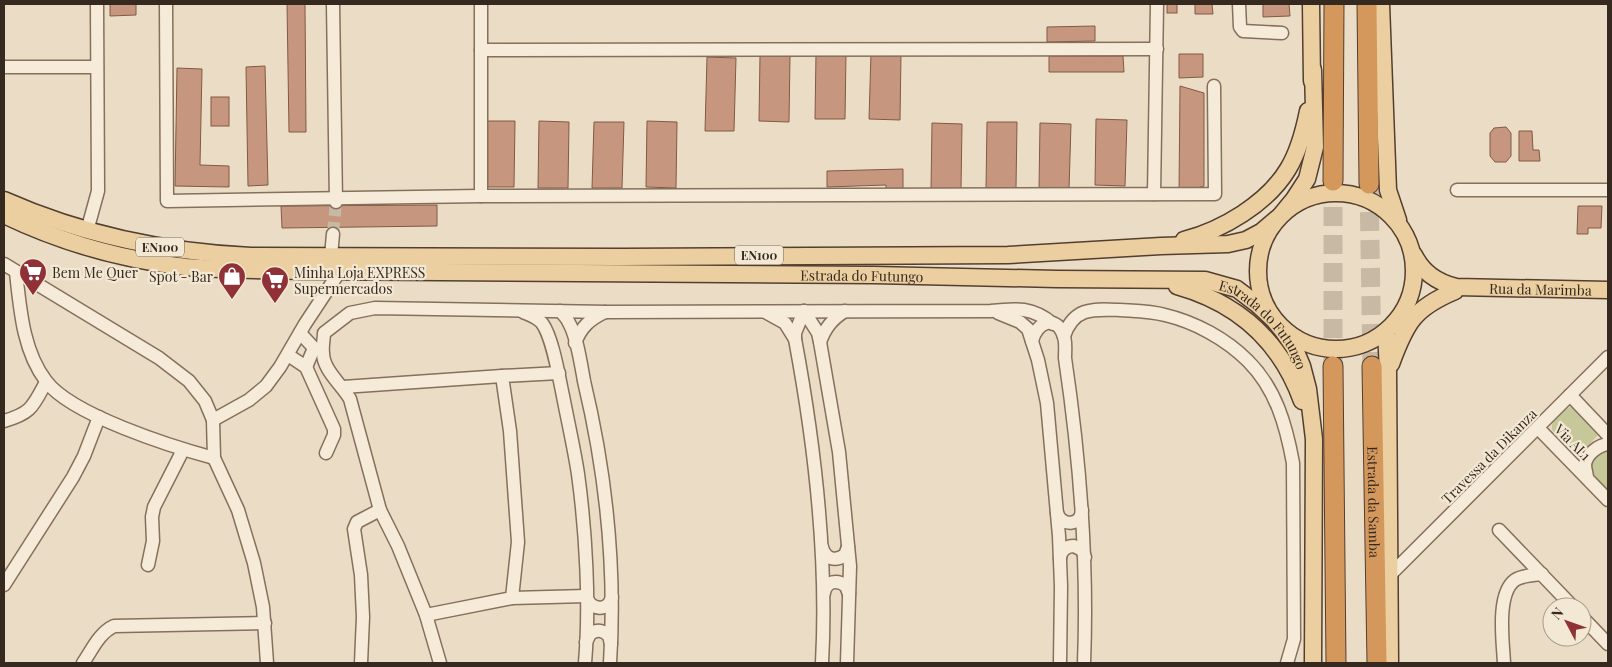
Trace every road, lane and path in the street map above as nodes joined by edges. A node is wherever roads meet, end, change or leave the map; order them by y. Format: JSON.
{"nodes":[{"id":1,"x":98,"y":4,"type":"edge"},
{"id":2,"x":166,"y":4,"type":"edge"},
{"id":3,"x":333,"y":4,"type":"edge"},
{"id":4,"x":481,"y":4,"type":"edge"},
{"id":5,"x":1157,"y":4,"type":"edge"},
{"id":6,"x":1238,"y":4,"type":"edge"},
{"id":7,"x":1311,"y":4,"type":"edge"},
{"id":8,"x":1334,"y":4,"type":"edge"},
{"id":9,"x":1366,"y":4,"type":"edge"},
{"id":10,"x":1381,"y":4,"type":"edge"},
{"id":11,"x":1282,"y":33,"type":"dead end"},
{"id":12,"x":1156,"y":49,"type":"junction"},
{"id":13,"x":481,"y":50,"type":"junction"},
{"id":14,"x":4,"y":67,"type":"edge"},
{"id":15,"x":97,"y":67,"type":"junction"},
{"id":16,"x":1313,"y":70,"type":"junction"},
{"id":17,"x":1214,"y":86,"type":"dead end"},
{"id":18,"x":1333,"y":181,"type":"tunnel mouth"},
{"id":19,"x":1369,"y":184,"type":"tunnel mouth"},
{"id":20,"x":1458,"y":190,"type":"dead end"},
{"id":21,"x":1608,"y":190,"type":"edge"},
{"id":22,"x":1154,"y":194,"type":"junction"},
{"id":23,"x":482,"y":196,"type":"junction"},
{"id":24,"x":4,"y":200,"type":"edge"},
{"id":25,"x":336,"y":200,"type":"junction"},
{"id":26,"x":4,"y":216,"type":"edge"},
{"id":27,"x":1280,"y":216,"type":"junction"},
{"id":28,"x":87,"y":232,"type":"junction"},
{"id":29,"x":334,"y":234,"type":"tunnel mouth"},
{"id":30,"x":1408,"y":240,"type":"junction"},
{"id":31,"x":1161,"y":246,"type":"junction"},
{"id":32,"x":331,"y":256,"type":"junction"},
{"id":33,"x":4,"y":264,"type":"edge"},
{"id":34,"x":340,"y":271,"type":"junction"},
{"id":35,"x":16,"y":272,"type":"junction"},
{"id":36,"x":1160,"y":281,"type":"junction"},
{"id":37,"x":1463,"y":290,"type":"junction"},
{"id":38,"x":1608,"y":290,"type":"edge"},
{"id":39,"x":518,"y":310,"type":"junction"},
{"id":40,"x":560,"y":311,"type":"junction"},
{"id":41,"x":762,"y":311,"type":"junction"},
{"id":42,"x":804,"y":311,"type":"junction"},
{"id":43,"x":845,"y":311,"type":"junction"},
{"id":44,"x":991,"y":311,"type":"junction"},
{"id":45,"x":607,"y":312,"type":"junction"},
{"id":46,"x":1274,"y":320,"type":"junction"},
{"id":47,"x":1054,"y":324,"type":"junction"},
{"id":48,"x":1391,"y":326,"type":"junction"},
{"id":49,"x":303,"y":329,"type":"junction"},
{"id":50,"x":324,"y":333,"type":"junction"},
{"id":51,"x":1064,"y":336,"type":"junction"},
{"id":52,"x":795,"y":339,"type":"junction"},
{"id":53,"x":1032,"y":341,"type":"junction"},
{"id":54,"x":820,"y":342,"type":"junction"},
{"id":55,"x":550,"y":343,"type":"junction"},
{"id":56,"x":575,"y":343,"type":"junction"},
{"id":57,"x":288,"y":355,"type":"junction"},
{"id":58,"x":1608,"y":357,"type":"edge"},
{"id":59,"x":1333,"y":366,"type":"tunnel mouth"},
{"id":60,"x":306,"y":367,"type":"junction"},
{"id":61,"x":1380,"y":368,"type":"junction"},
{"id":62,"x":558,"y":373,"type":"junction"},
{"id":63,"x":502,"y":376,"type":"junction"},
{"id":64,"x":46,"y":382,"type":"junction"},
{"id":65,"x":343,"y":387,"type":"junction"},
{"id":66,"x":1570,"y":395,"type":"junction"},
{"id":67,"x":99,"y":417,"type":"junction"},
{"id":68,"x":213,"y":420,"type":"junction"},
{"id":69,"x":4,"y":421,"type":"edge"},
{"id":70,"x":1538,"y":428,"type":"junction"},
{"id":71,"x":1608,"y":435,"type":"edge"},
{"id":72,"x":1608,"y":444,"type":"edge"},
{"id":73,"x":1314,"y":446,"type":"junction"},
{"id":74,"x":183,"y":450,"type":"junction"},
{"id":75,"x":326,"y":453,"type":"dead end"},
{"id":76,"x":214,"y":458,"type":"junction"},
{"id":77,"x":1587,"y":478,"type":"junction"},
{"id":78,"x":1608,"y":500,"type":"edge"},
{"id":79,"x":380,"y":510,"type":"junction"},
{"id":80,"x":1082,"y":510,"type":"junction"},
{"id":81,"x":1057,"y":513,"type":"junction"},
{"id":82,"x":1499,"y":530,"type":"dead end"},
{"id":83,"x":822,"y":547,"type":"junction"},
{"id":84,"x":848,"y":547,"type":"junction"},
{"id":85,"x":1060,"y":558,"type":"junction"},
{"id":86,"x":1085,"y":558,"type":"junction"},
{"id":87,"x":148,"y":565,"type":"dead end"},
{"id":88,"x":1542,"y":574,"type":"junction"},
{"id":89,"x":1390,"y":576,"type":"junction"},
{"id":90,"x":4,"y":585,"type":"edge"},
{"id":91,"x":824,"y":593,"type":"junction"},
{"id":92,"x":849,"y":594,"type":"junction"},
{"id":93,"x":586,"y":596,"type":"junction"},
{"id":94,"x":612,"y":597,"type":"junction"},
{"id":95,"x":1564,"y":597,"type":"edge"},
{"id":96,"x":512,"y":598,"type":"junction"},
{"id":97,"x":426,"y":615,"type":"junction"},
{"id":98,"x":265,"y":623,"type":"junction"},
{"id":99,"x":1592,"y":627,"type":"edge"},
{"id":100,"x":586,"y":642,"type":"junction"},
{"id":101,"x":611,"y":644,"type":"junction"},
{"id":102,"x":1608,"y":644,"type":"edge"},
{"id":103,"x":83,"y":663,"type":"edge"},
{"id":104,"x":267,"y":663,"type":"edge"},
{"id":105,"x":361,"y":663,"type":"edge"},
{"id":106,"x":440,"y":663,"type":"edge"},
{"id":107,"x":585,"y":663,"type":"edge"},
{"id":108,"x":610,"y":663,"type":"edge"},
{"id":109,"x":822,"y":663,"type":"edge"},
{"id":110,"x":847,"y":663,"type":"edge"},
{"id":111,"x":1060,"y":663,"type":"edge"},
{"id":112,"x":1084,"y":663,"type":"edge"},
{"id":113,"x":1287,"y":663,"type":"edge"},
{"id":114,"x":1313,"y":663,"type":"edge"},
{"id":115,"x":1336,"y":663,"type":"edge"},
{"id":116,"x":1377,"y":663,"type":"edge"},
{"id":117,"x":1390,"y":663,"type":"edge"},
{"id":118,"x":1504,"y":663,"type":"edge"}],
"edges":[{"from":1,"to":15,"type":"street"},
{"from":2,"to":25,"type":"street"},
{"from":3,"to":25,"type":"street"},
{"from":4,"to":13,"type":"street"},
{"from":5,"to":12,"type":"street"},
{"from":6,"to":11,"type":"street"},
{"from":7,"to":16,"type":"main road"},
{"from":8,"to":18,"type":"highway"},
{"from":9,"to":19,"type":"highway"},
{"from":10,"to":30,"type":"main road"},
{"from":12,"to":13,"type":"street"},
{"from":12,"to":22,"type":"street"},
{"from":13,"to":23,"type":"street"},
{"from":14,"to":15,"type":"street"},
{"from":15,"to":28,"type":"street"},
{"from":16,"to":27,"type":"main road"},
{"from":16,"to":31,"type":"main road"},
{"from":17,"to":22,"type":"street"},
{"from":20,"to":21,"type":"street"},
{"from":22,"to":23,"type":"street"},
{"from":23,"to":25,"type":"street"},
{"from":24,"to":28,"type":"main road","name":"Estrada do Futungo","number":"EN100"},
{"from":26,"to":34,"type":"main road","name":"Estrada do Futungo","number":"EN100"},
{"from":27,"to":30,"type":"main road"},
{"from":27,"to":31,"type":"main road","name":"Estrada do Futungo"},
{"from":27,"to":46,"type":"main road"},
{"from":28,"to":32,"type":"main road","name":"Estrada do Futungo","number":"EN100"},
{"from":29,"to":32,"type":"street"},
{"from":30,"to":37,"type":"main road","name":"Rua da Marimba"},
{"from":30,"to":48,"type":"main road"},
{"from":31,"to":32,"type":"main road","name":"Estrada do Futungo","number":"EN100"},
{"from":33,"to":35,"type":"street"},
{"from":34,"to":36,"type":"main road","name":"Estrada do Futungo","number":"EN100"},
{"from":34,"to":49,"type":"street"},
{"from":35,"to":64,"type":"street"},
{"from":35,"to":68,"type":"street"},
{"from":36,"to":46,"type":"main road","name":"Estrada do Futungo"},
{"from":36,"to":73,"type":"main road"},
{"from":37,"to":38,"type":"main road","name":"Rua da Marimba"},
{"from":37,"to":48,"type":"main road","name":"Rua da Marimba"},
{"from":37,"to":61,"type":"main road"},
{"from":39,"to":40,"type":"street"},
{"from":39,"to":50,"type":"street"},
{"from":39,"to":55,"type":"street"},
{"from":40,"to":45,"type":"street"},
{"from":40,"to":55,"type":"street"},
{"from":40,"to":56,"type":"street"},
{"from":41,"to":42,"type":"street"},
{"from":41,"to":45,"type":"street"},
{"from":41,"to":52,"type":"street"},
{"from":42,"to":43,"type":"street"},
{"from":42,"to":52,"type":"street"},
{"from":42,"to":54,"type":"street"},
{"from":43,"to":44,"type":"street"},
{"from":43,"to":54,"type":"street"},
{"from":44,"to":47,"type":"street"},
{"from":44,"to":53,"type":"street"},
{"from":45,"to":56,"type":"street"},
{"from":46,"to":48,"type":"main road"},
{"from":46,"to":73,"type":"main road","name":"Estrada do Futungo"},
{"from":47,"to":51,"type":"street"},
{"from":47,"to":53,"type":"street"},
{"from":48,"to":61,"type":"main road"},
{"from":49,"to":50,"type":"street"},
{"from":49,"to":57,"type":"street"},
{"from":49,"to":60,"type":"street"},
{"from":50,"to":65,"type":"street"},
{"from":51,"to":80,"type":"street"},
{"from":51,"to":113,"type":"street"},
{"from":52,"to":83,"type":"street"},
{"from":53,"to":81,"type":"street"},
{"from":54,"to":84,"type":"street"},
{"from":55,"to":62,"type":"street"},
{"from":56,"to":94,"type":"street"},
{"from":57,"to":60,"type":"street"},
{"from":57,"to":68,"type":"street"},
{"from":58,"to":66,"type":"street","name":"Travessa da Dikanza"},
{"from":59,"to":115,"type":"highway"},
{"from":60,"to":75,"type":"street"},
{"from":61,"to":89,"type":"main road"},
{"from":61,"to":116,"type":"highway","name":"Estrada da Samba"},
{"from":62,"to":63,"type":"street"},
{"from":62,"to":93,"type":"street"},
{"from":63,"to":65,"type":"street"},
{"from":63,"to":96,"type":"street"},
{"from":64,"to":67,"type":"street"},
{"from":64,"to":69,"type":"street"},
{"from":65,"to":79,"type":"street"},
{"from":66,"to":70,"type":"street","name":"Travessa da Dikanza"},
{"from":66,"to":71,"type":"street"},
{"from":67,"to":74,"type":"street"},
{"from":67,"to":90,"type":"street"},
{"from":68,"to":76,"type":"street"},
{"from":70,"to":77,"type":"street","name":"Via AL1"},
{"from":70,"to":89,"type":"street","name":"Travessa da Dikanza"},
{"from":72,"to":77,"type":"street"},
{"from":73,"to":114,"type":"main road","name":"Estrada do Futungo"},
{"from":74,"to":76,"type":"street"},
{"from":74,"to":87,"type":"street"},
{"from":76,"to":98,"type":"street"},
{"from":77,"to":78,"type":"street","name":"Via AL1"},
{"from":79,"to":97,"type":"street"},
{"from":79,"to":105,"type":"street"},
{"from":80,"to":81,"type":"street"},
{"from":80,"to":86,"type":"street"},
{"from":81,"to":85,"type":"street"},
{"from":82,"to":88,"type":"street"},
{"from":83,"to":84,"type":"street"},
{"from":83,"to":91,"type":"street"},
{"from":84,"to":92,"type":"street"},
{"from":85,"to":86,"type":"street"},
{"from":85,"to":111,"type":"street"},
{"from":86,"to":112,"type":"street"},
{"from":88,"to":95,"type":"street"},
{"from":88,"to":118,"type":"street"},
{"from":89,"to":117,"type":"main road"},
{"from":91,"to":92,"type":"street"},
{"from":91,"to":109,"type":"street"},
{"from":92,"to":110,"type":"street"},
{"from":93,"to":94,"type":"street"},
{"from":93,"to":96,"type":"street"},
{"from":93,"to":100,"type":"street"},
{"from":94,"to":101,"type":"street"},
{"from":96,"to":97,"type":"street"},
{"from":97,"to":106,"type":"street"},
{"from":98,"to":103,"type":"street"},
{"from":98,"to":104,"type":"street"},
{"from":99,"to":102,"type":"street"},
{"from":100,"to":101,"type":"street"},
{"from":100,"to":107,"type":"street"},
{"from":101,"to":108,"type":"street"}]}
